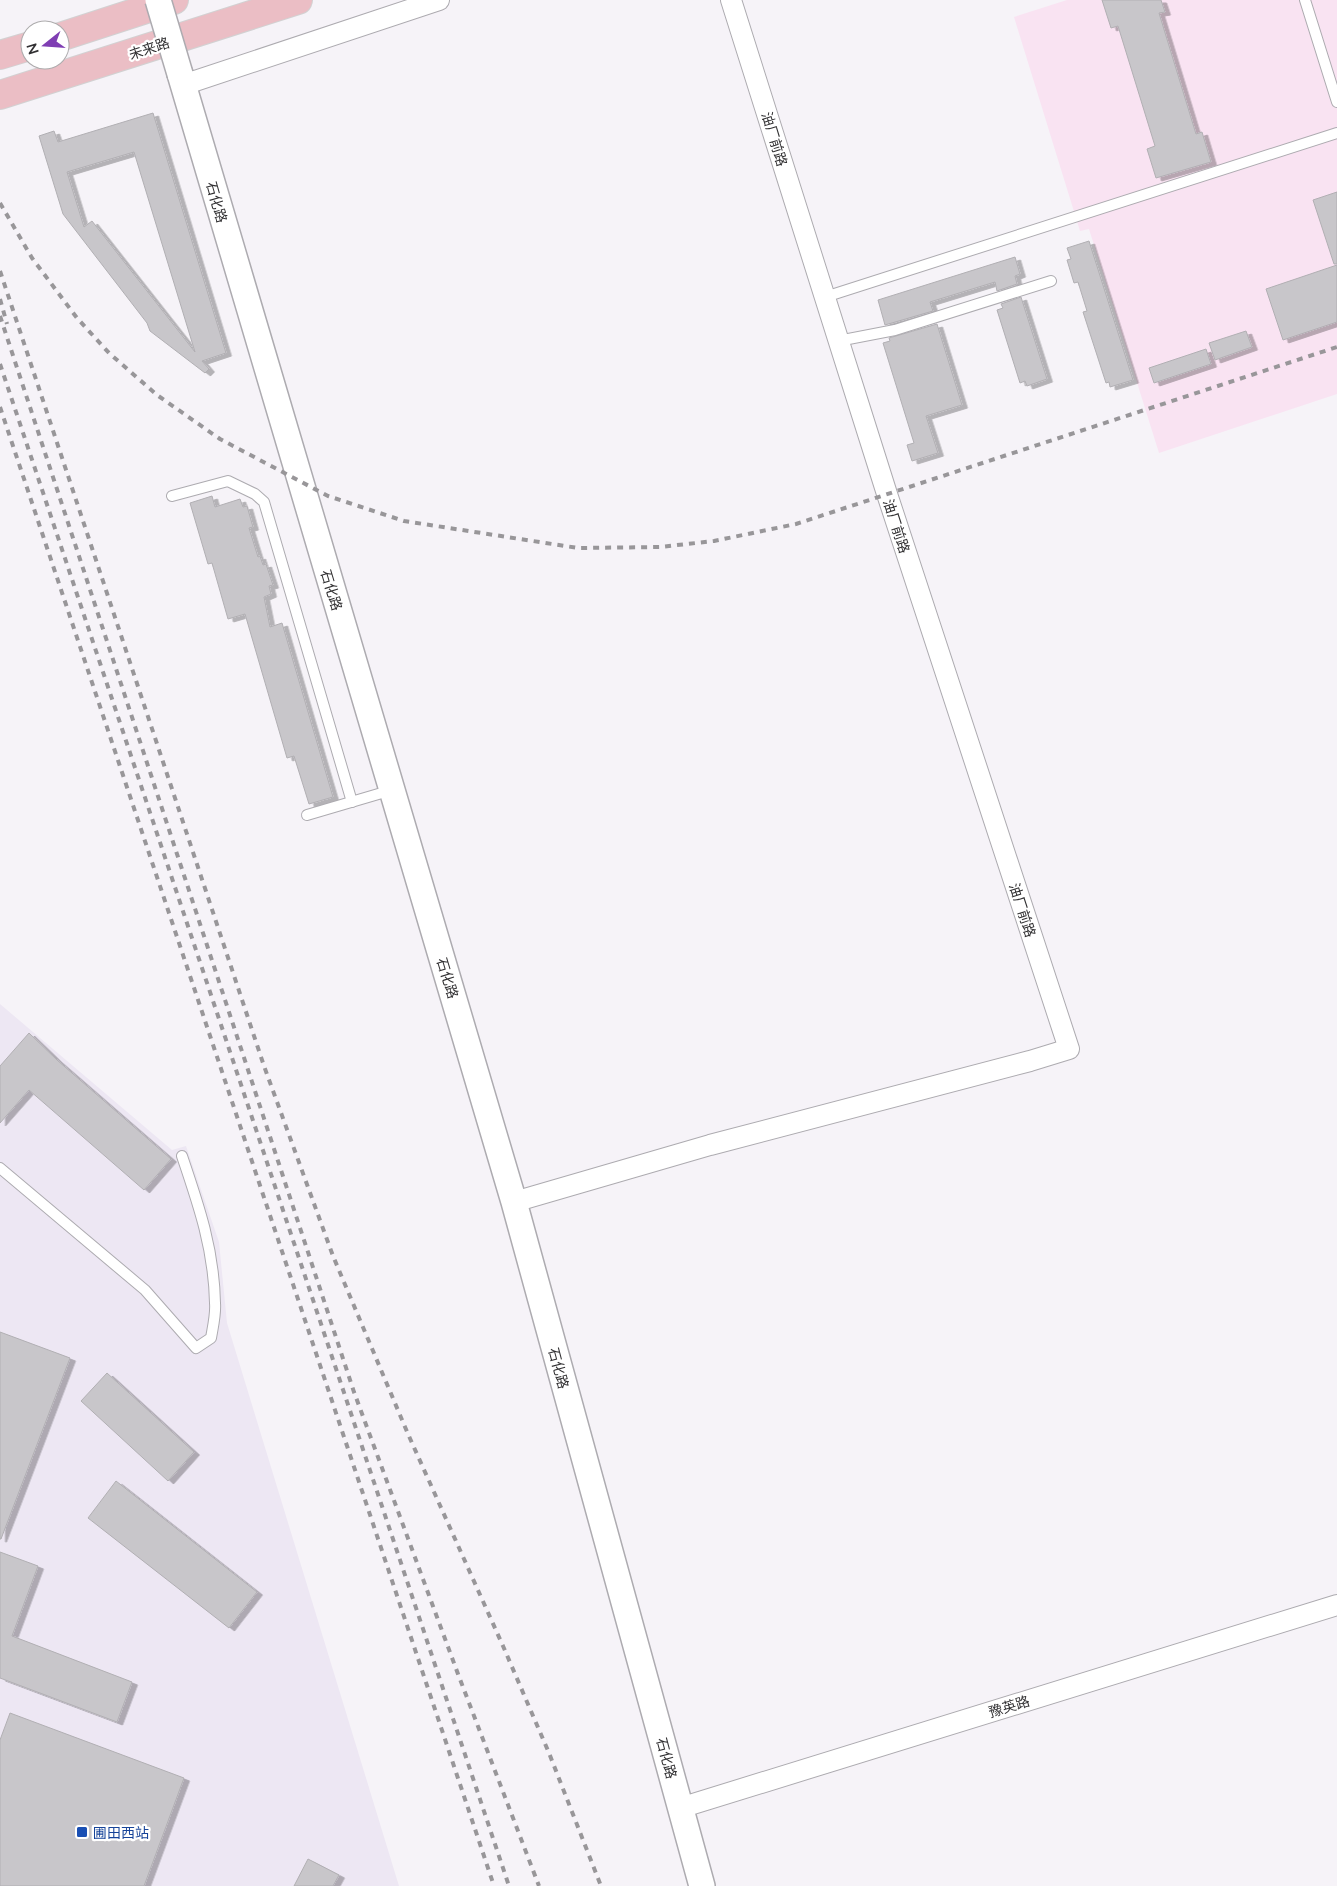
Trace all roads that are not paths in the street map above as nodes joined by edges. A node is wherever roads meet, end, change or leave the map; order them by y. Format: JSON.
{"nodes":[{"id":1,"x":158,"y":0,"type":"edge"},
{"id":2,"x":174,"y":0,"type":"edge"},
{"id":3,"x":298,"y":0,"type":"edge"},
{"id":4,"x":439,"y":0,"type":"edge"},
{"id":5,"x":732,"y":0,"type":"edge"},
{"id":6,"x":1305,"y":0,"type":"edge"},
{"id":7,"x":70,"y":34,"type":"edge"},
{"id":8,"x":20,"y":49,"type":"edge"},
{"id":9,"x":0,"y":55,"type":"edge"},
{"id":10,"x":181,"y":80,"type":"junction"},
{"id":11,"x":0,"y":95,"type":"edge"},
{"id":12,"x":1337,"y":102,"type":"edge"},
{"id":13,"x":1337,"y":133,"type":"edge"},
{"id":14,"x":1052,"y":281,"type":"dead end"},
{"id":15,"x":824,"y":297,"type":"junction"},
{"id":16,"x":838,"y":341,"type":"junction"},
{"id":17,"x":172,"y":496,"type":"dead end"},
{"id":18,"x":392,"y":790,"type":"junction"},
{"id":19,"x":352,"y":802,"type":"junction"},
{"id":20,"x":307,"y":815,"type":"dead end"},
{"id":21,"x":182,"y":1156,"type":"dead end"},
{"id":22,"x":0,"y":1168,"type":"edge"},
{"id":23,"x":514,"y":1202,"type":"junction"},
{"id":24,"x":1337,"y":1605,"type":"edge"},
{"id":25,"x":680,"y":1808,"type":"junction"},
{"id":26,"x":702,"y":1886,"type":"edge"}],
"edges":[{"from":1,"to":10,"type":"street","name":"石化路","bridge":true},
{"from":2,"to":7,"type":"main road"},
{"from":3,"to":11,"type":"main road","name":"未来路"},
{"from":4,"to":10,"type":"street"},
{"from":5,"to":15,"type":"street","name":"油厂前路"},
{"from":6,"to":12,"type":"lane"},
{"from":8,"to":9,"type":"main road"},
{"from":10,"to":18,"type":"street","name":"石化路"},
{"from":13,"to":15,"type":"lane"},
{"from":14,"to":16,"type":"lane"},
{"from":15,"to":16,"type":"street","name":"油厂前路"},
{"from":16,"to":23,"type":"street","name":"油厂前路"},
{"from":17,"to":19,"type":"lane"},
{"from":18,"to":19,"type":"lane"},
{"from":18,"to":23,"type":"street","name":"石化路"},
{"from":19,"to":20,"type":"lane"},
{"from":21,"to":22,"type":"lane"},
{"from":23,"to":25,"type":"street","name":"石化路"},
{"from":24,"to":25,"type":"street","name":"豫英路"},
{"from":25,"to":26,"type":"street","name":"石化路"}]}
